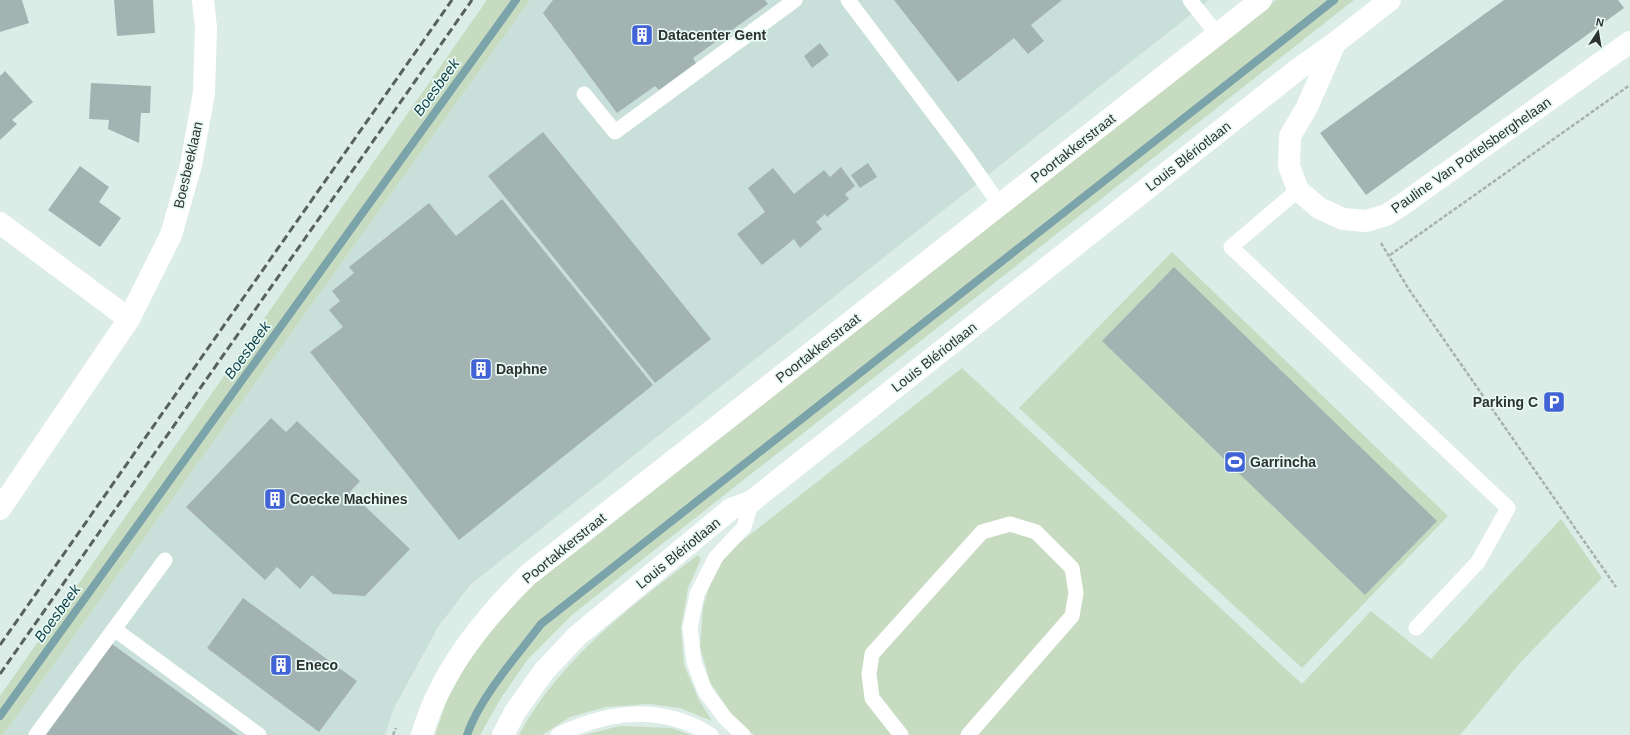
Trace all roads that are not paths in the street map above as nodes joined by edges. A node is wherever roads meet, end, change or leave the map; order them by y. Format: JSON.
{"nodes":[{"id":1,"x":203,"y":0,"type":"edge"},
{"id":2,"x":795,"y":0,"type":"edge"},
{"id":3,"x":848,"y":0,"type":"edge"},
{"id":4,"x":1190,"y":0,"type":"edge"},
{"id":5,"x":1261,"y":0,"type":"edge"},
{"id":6,"x":1390,"y":0,"type":"edge"},
{"id":7,"x":1217,"y":34,"type":"junction"},
{"id":8,"x":1630,"y":42,"type":"edge"},
{"id":9,"x":1335,"y":43,"type":"junction"},
{"id":10,"x":584,"y":94,"type":"dead end"},
{"id":11,"x":1298,"y":190,"type":"junction"},
{"id":12,"x":1000,"y":205,"type":"junction"},
{"id":13,"x":0,"y":223,"type":"edge"},
{"id":14,"x":129,"y":319,"type":"junction"},
{"id":15,"x":752,"y":501,"type":"junction"},
{"id":16,"x":0,"y":509,"type":"edge"},
{"id":17,"x":165,"y":560,"type":"dead end"},
{"id":18,"x":1416,"y":628,"type":"dead end"},
{"id":19,"x":114,"y":629,"type":"junction"},
{"id":20,"x":36,"y":735,"type":"edge"},
{"id":21,"x":258,"y":735,"type":"edge"},
{"id":22,"x":422,"y":735,"type":"edge"},
{"id":23,"x":502,"y":735,"type":"edge"},
{"id":24,"x":558,"y":735,"type":"edge"},
{"id":25,"x":710,"y":735,"type":"edge"},
{"id":26,"x":743,"y":735,"type":"edge"},
{"id":27,"x":901,"y":735,"type":"edge"},
{"id":28,"x":968,"y":735,"type":"edge"}],
"edges":[{"from":1,"to":14,"type":"street","name":"Boesbeeklaan"},
{"from":2,"to":10,"type":"lane"},
{"from":3,"to":12,"type":"lane"},
{"from":4,"to":7,"type":"lane"},
{"from":5,"to":7,"type":"street","name":"Poortakkerstraat"},
{"from":6,"to":9,"type":"street","name":"Louis Blériotlaan"},
{"from":7,"to":12,"type":"street","name":"Poortakkerstraat"},
{"from":8,"to":11,"type":"street","name":"Pauline Van Pottelsberghelaan"},
{"from":9,"to":11,"type":"street","name":"Pauline Van Pottelsberghelaan"},
{"from":9,"to":15,"type":"street","name":"Louis Blériotlaan"},
{"from":11,"to":18,"type":"lane"},
{"from":12,"to":22,"type":"street","name":"Poortakkerstraat"},
{"from":13,"to":14,"type":"street"},
{"from":14,"to":16,"type":"street","name":"Boesbeeklaan"},
{"from":15,"to":23,"type":"street","name":"Louis Blériotlaan"},
{"from":15,"to":26,"type":"lane"},
{"from":17,"to":19,"type":"lane"},
{"from":19,"to":20,"type":"lane"},
{"from":19,"to":21,"type":"lane"},
{"from":24,"to":25,"type":"lane"},
{"from":27,"to":28,"type":"lane"}]}
